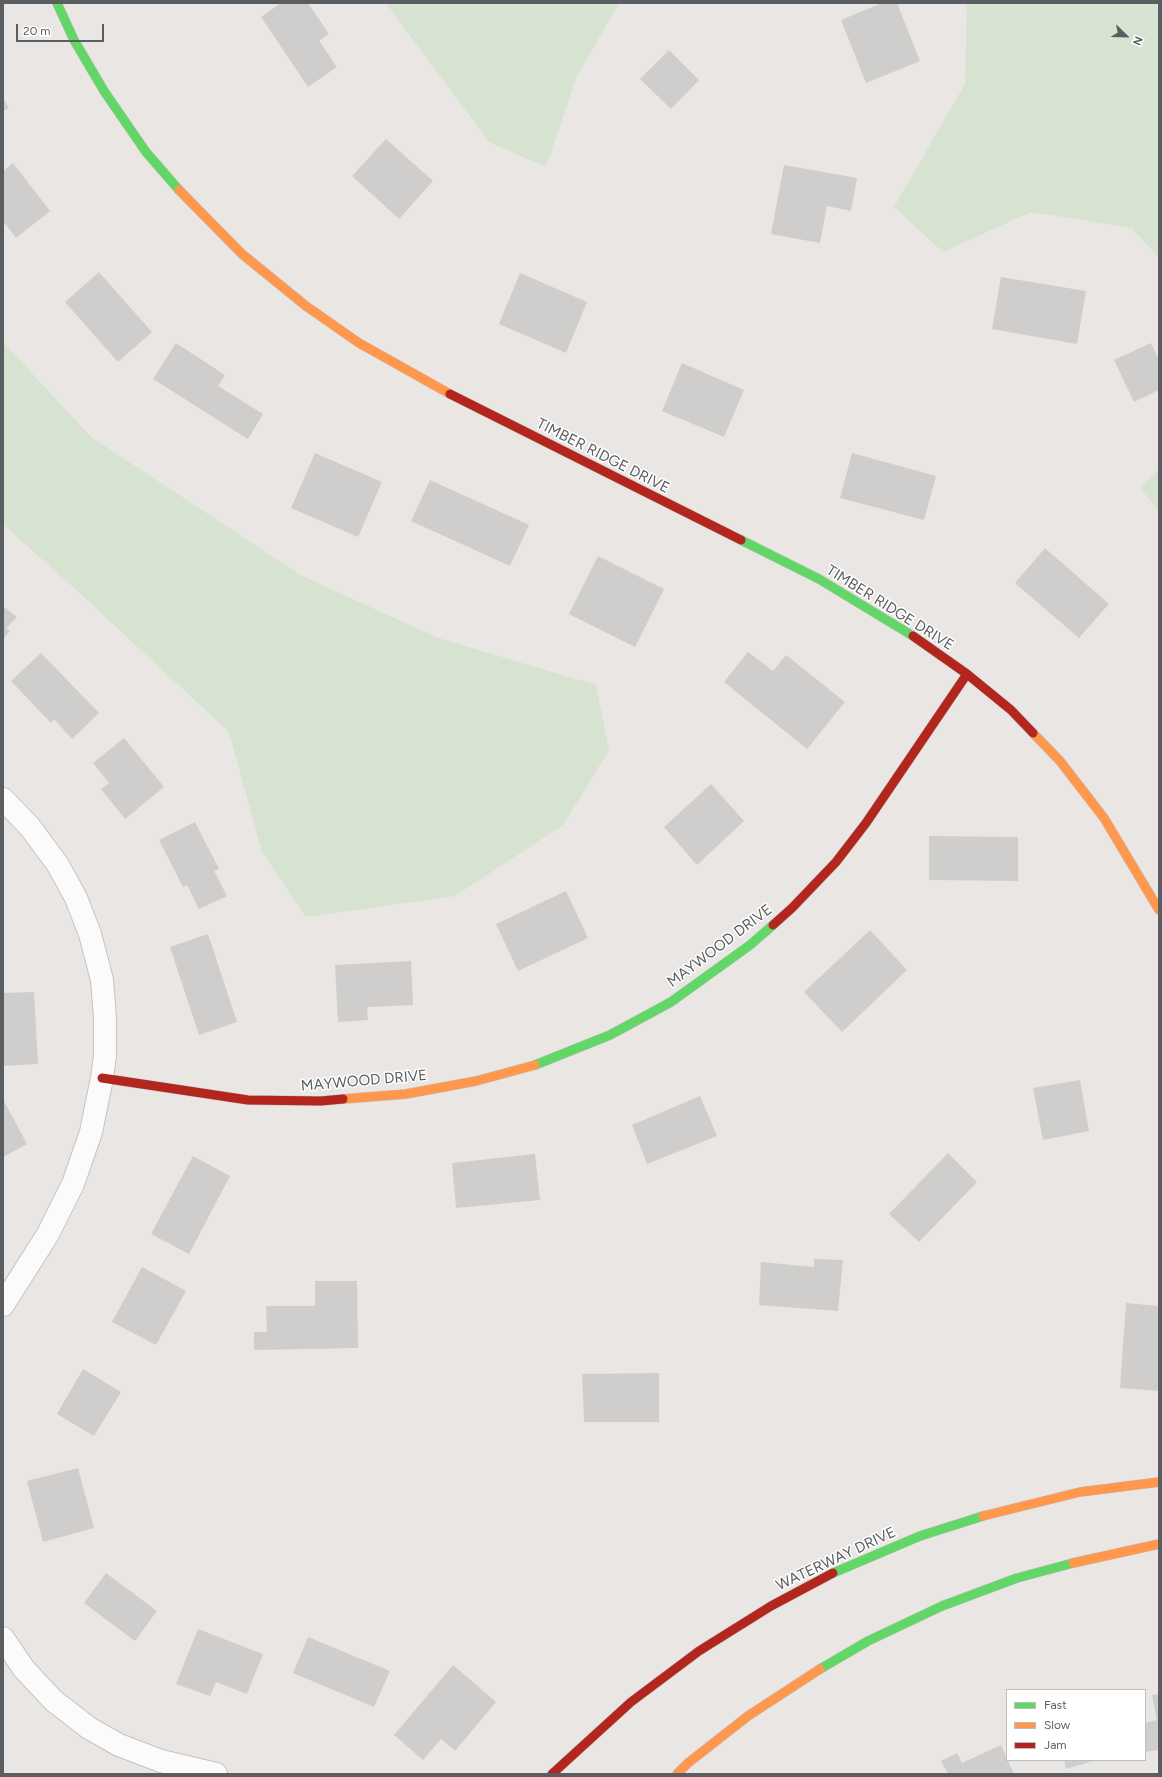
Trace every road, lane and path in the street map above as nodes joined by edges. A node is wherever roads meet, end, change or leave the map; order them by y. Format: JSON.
{"nodes":[{"id":1,"x":57,"y":3,"type":"edge"},
{"id":2,"x":967,"y":674,"type":"junction"},
{"id":3,"x":3,"y":799,"type":"edge"},
{"id":4,"x":1159,"y":910,"type":"edge"},
{"id":5,"x":102,"y":1078,"type":"junction"},
{"id":6,"x":10,"y":1279,"type":"edge"},
{"id":7,"x":3,"y":1305,"type":"edge"},
{"id":8,"x":1159,"y":1482,"type":"edge"},
{"id":9,"x":1159,"y":1544,"type":"edge"},
{"id":10,"x":3,"y":1638,"type":"edge"},
{"id":11,"x":216,"y":1774,"type":"edge"},
{"id":12,"x":552,"y":1774,"type":"edge"},
{"id":13,"x":677,"y":1774,"type":"edge"}],
"edges":[{"from":1,"to":2,"type":"street","name":"TIMBER RIDGE DRIVE"},
{"from":2,"to":4,"type":"street","name":"TIMBER RIDGE DRIVE"},
{"from":2,"to":5,"type":"street","name":"MAYWOOD DRIVE"},
{"from":3,"to":5,"type":"street"},
{"from":5,"to":6,"type":"street"},
{"from":6,"to":7,"type":"street"},
{"from":8,"to":12,"type":"street","name":"WATERWAY DRIVE"},
{"from":9,"to":13,"type":"street"},
{"from":10,"to":11,"type":"street"}]}
